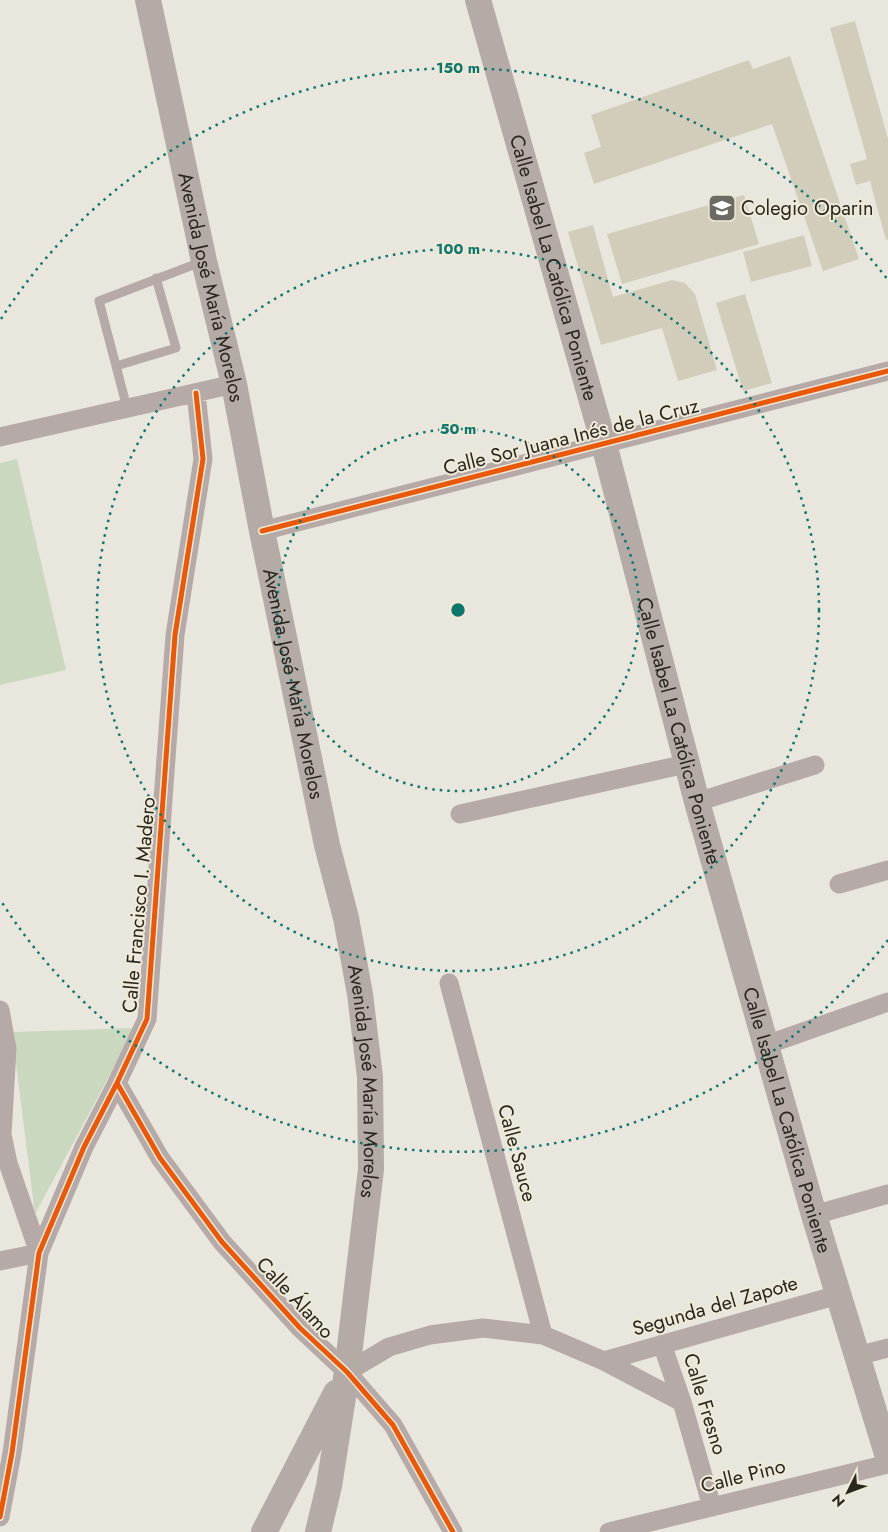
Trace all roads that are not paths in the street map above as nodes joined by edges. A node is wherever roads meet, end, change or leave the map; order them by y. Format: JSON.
{"nodes":[{"id":1,"x":148,"y":0,"type":"edge"},
{"id":2,"x":478,"y":0,"type":"edge"},
{"id":3,"x":204,"y":261,"type":"junction"},
{"id":4,"x":156,"y":278,"type":"junction"},
{"id":5,"x":116,"y":366,"type":"junction"},
{"id":6,"x":888,"y":371,"type":"edge"},
{"id":7,"x":234,"y":384,"type":"junction"},
{"id":8,"x":196,"y":392,"type":"junction"},
{"id":9,"x":128,"y":408,"type":"junction"},
{"id":10,"x":0,"y":437,"type":"edge"},
{"id":11,"x":604,"y":444,"type":"junction"},
{"id":12,"x":262,"y":531,"type":"junction"},
{"id":13,"x":686,"y":764,"type":"junction"},
{"id":14,"x":815,"y":765,"type":"dead end"},
{"id":15,"x":697,"y":802,"type":"junction"},
{"id":16,"x":460,"y":814,"type":"dead end"},
{"id":17,"x":888,"y":870,"type":"edge"},
{"id":18,"x":839,"y":884,"type":"dead end"},
{"id":19,"x":449,"y":982,"type":"dead end"},
{"id":20,"x":888,"y":1002,"type":"edge"},
{"id":21,"x":0,"y":1010,"type":"edge"},
{"id":22,"x":766,"y":1045,"type":"junction"},
{"id":23,"x":117,"y":1082,"type":"junction"},
{"id":24,"x":1,"y":1135,"type":"edge"},
{"id":25,"x":888,"y":1194,"type":"edge"},
{"id":26,"x":814,"y":1214,"type":"junction"},
{"id":27,"x":39,"y":1253,"type":"junction"},
{"id":28,"x":0,"y":1261,"type":"edge"},
{"id":29,"x":838,"y":1295,"type":"junction"},
{"id":30,"x":543,"y":1335,"type":"junction"},
{"id":31,"x":662,"y":1344,"type":"junction"},
{"id":32,"x":888,"y":1348,"type":"edge"},
{"id":33,"x":857,"y":1356,"type":"junction"},
{"id":34,"x":604,"y":1361,"type":"junction"},
{"id":35,"x":347,"y":1372,"type":"junction"},
{"id":36,"x":682,"y":1402,"type":"junction"},
{"id":37,"x":888,"y":1457,"type":"edge"},
{"id":38,"x":888,"y":1464,"type":"edge"},
{"id":39,"x":712,"y":1507,"type":"junction"},
{"id":40,"x":0,"y":1517,"type":"edge"},
{"id":41,"x":264,"y":1532,"type":"edge"},
{"id":42,"x":318,"y":1532,"type":"edge"},
{"id":43,"x":453,"y":1532,"type":"edge"},
{"id":44,"x":609,"y":1532,"type":"edge"}],
"edges":[{"from":1,"to":3,"type":"main road","name":"Avenida José María Morelos"},
{"from":2,"to":11,"type":"main road","name":"Calle Isabel La Católica Poniente"},
{"from":3,"to":4,"type":"lane"},
{"from":3,"to":7,"type":"main road","name":"Avenida José María Morelos"},
{"from":4,"to":5,"type":"lane"},
{"from":4,"to":5,"type":"lane"},
{"from":5,"to":9,"type":"lane"},
{"from":6,"to":11,"type":"street","name":"Calle Sor Juana Inés de la Cruz"},
{"from":7,"to":8,"type":"street"},
{"from":7,"to":12,"type":"main road","name":"Avenida José María Morelos"},
{"from":8,"to":9,"type":"street"},
{"from":8,"to":23,"type":"street","name":"Calle Francisco I. Madero"},
{"from":9,"to":10,"type":"street"},
{"from":11,"to":12,"type":"street","name":"Calle Sor Juana Inés de la Cruz"},
{"from":11,"to":13,"type":"main road","name":"Calle Isabel La Católica Poniente"},
{"from":12,"to":35,"type":"main road","name":"Avenida José María Morelos"},
{"from":13,"to":15,"type":"main road","name":"Calle Isabel La Católica Poniente"},
{"from":13,"to":16,"type":"street"},
{"from":14,"to":15,"type":"street"},
{"from":15,"to":22,"type":"main road","name":"Calle Isabel La Católica Poniente"},
{"from":17,"to":18,"type":"street"},
{"from":19,"to":30,"type":"street","name":"Calle Sauce"},
{"from":20,"to":22,"type":"street"},
{"from":21,"to":24,"type":"street"},
{"from":22,"to":26,"type":"main road","name":"Calle Isabel La Católica Poniente"},
{"from":23,"to":27,"type":"street","name":"Calle Francisco I. Madero"},
{"from":23,"to":35,"type":"street","name":"Calle Álamo"},
{"from":24,"to":27,"type":"street"},
{"from":25,"to":26,"type":"street"},
{"from":26,"to":29,"type":"main road","name":"Calle Isabel La Católica Poniente"},
{"from":27,"to":28,"type":"street"},
{"from":27,"to":40,"type":"street","name":"Calle Francisco I. Madero"},
{"from":29,"to":31,"type":"street","name":"Segunda del Zapote"},
{"from":29,"to":33,"type":"main road","name":"Calle Isabel La Católica Poniente"},
{"from":30,"to":34,"type":"street"},
{"from":30,"to":35,"type":"street"},
{"from":31,"to":34,"type":"street","name":"Segunda del Zapote"},
{"from":31,"to":36,"type":"street","name":"Calle Fresno"},
{"from":32,"to":33,"type":"street"},
{"from":33,"to":37,"type":"main road","name":"Calle Isabel La Católica Poniente"},
{"from":34,"to":36,"type":"street"},
{"from":35,"to":41,"type":"main road","name":"Avenida José María Morelos"},
{"from":35,"to":42,"type":"main road","name":"Avenida José María Morelos"},
{"from":35,"to":43,"type":"street","name":"Calle Álamo"},
{"from":36,"to":39,"type":"street","name":"Calle Fresno"},
{"from":38,"to":39,"type":"street","name":"Calle Pino"},
{"from":39,"to":44,"type":"street","name":"Calle Pino"}]}
